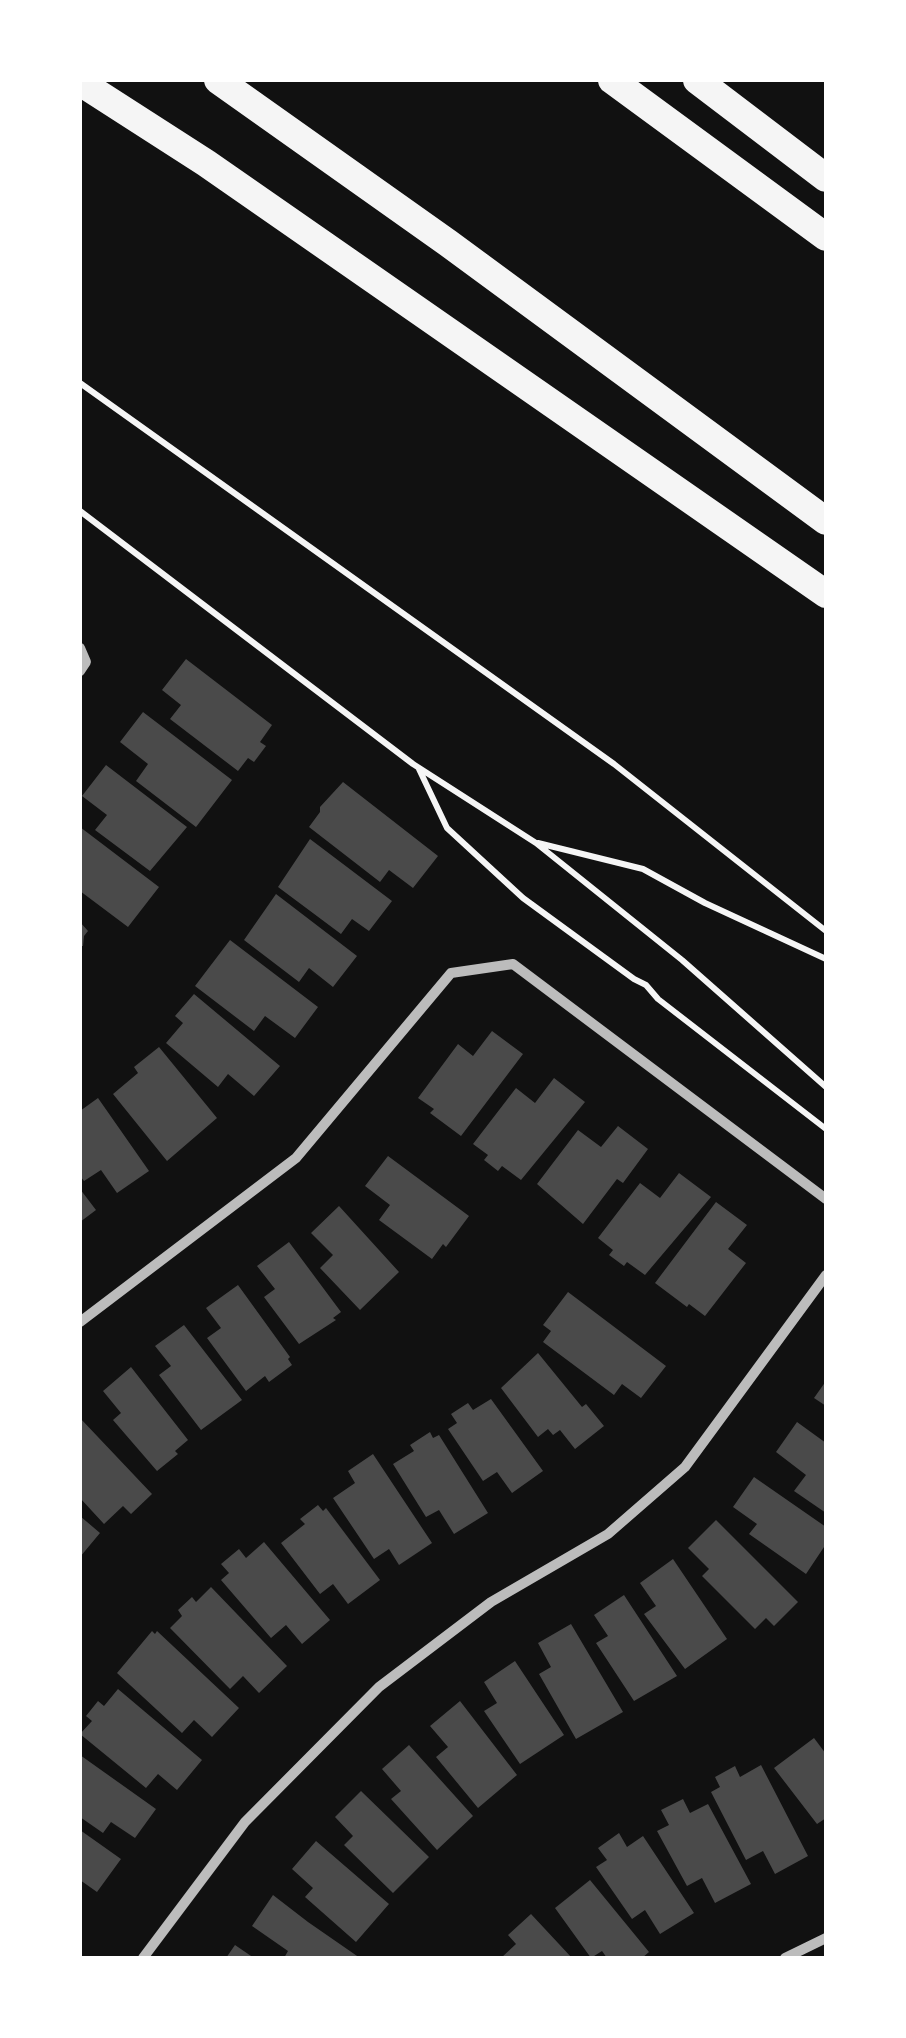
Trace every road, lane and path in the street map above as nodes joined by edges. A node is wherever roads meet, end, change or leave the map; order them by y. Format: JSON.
{"nodes":[{"id":1,"x":218,"y":80,"type":"edge"},
{"id":2,"x":612,"y":80,"type":"edge"},
{"id":3,"x":697,"y":80,"type":"edge"},
{"id":4,"x":80,"y":82,"type":"edge"},
{"id":5,"x":826,"y":178,"type":"edge"},
{"id":6,"x":826,"y":238,"type":"edge"},
{"id":7,"x":80,"y":383,"type":"edge"},
{"id":8,"x":80,"y":512,"type":"edge"},
{"id":9,"x":826,"y":521,"type":"edge"},
{"id":10,"x":826,"y":594,"type":"edge"},
{"id":11,"x":80,"y":648,"type":"edge"},
{"id":12,"x":80,"y":671,"type":"edge"},
{"id":13,"x":419,"y":768,"type":"junction"},
{"id":14,"x":536,"y":843,"type":"junction"},
{"id":15,"x":826,"y":931,"type":"edge"},
{"id":16,"x":826,"y":958,"type":"edge"},
{"id":17,"x":826,"y":1088,"type":"edge"},
{"id":18,"x":826,"y":1129,"type":"edge"},
{"id":19,"x":826,"y":1199,"type":"edge"},
{"id":20,"x":826,"y":1275,"type":"edge"},
{"id":21,"x":80,"y":1322,"type":"edge"},
{"id":22,"x":826,"y":1938,"type":"edge"},
{"id":23,"x":143,"y":1958,"type":"edge"},
{"id":24,"x":785,"y":1958,"type":"edge"}],
"edges":[{"from":1,"to":9,"type":"highway"},
{"from":2,"to":6,"type":"highway"},
{"from":3,"to":5,"type":"highway"},
{"from":4,"to":10,"type":"highway"},
{"from":7,"to":15,"type":"path"},
{"from":8,"to":13,"type":"path"},
{"from":11,"to":12,"type":"street"},
{"from":13,"to":14,"type":"path"},
{"from":13,"to":18,"type":"path"},
{"from":14,"to":16,"type":"path"},
{"from":14,"to":17,"type":"path"},
{"from":19,"to":21,"type":"street"},
{"from":20,"to":23,"type":"street"},
{"from":22,"to":24,"type":"street"}]}
